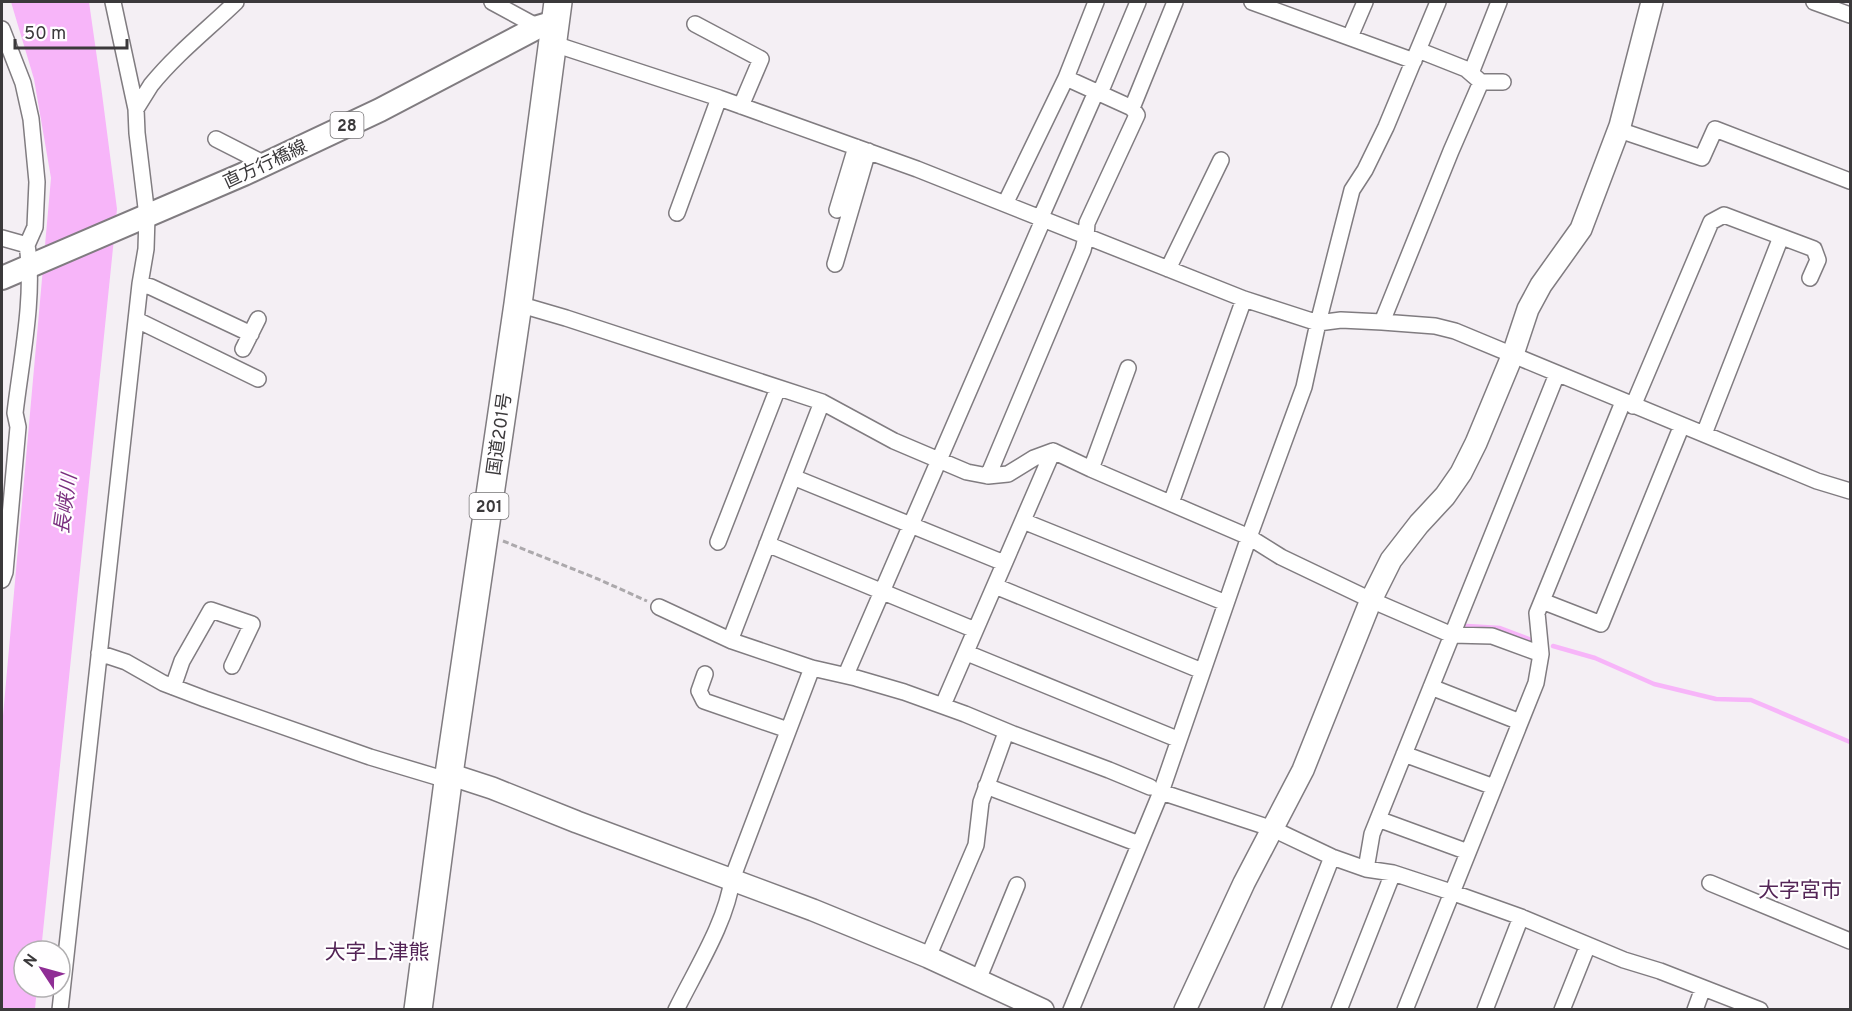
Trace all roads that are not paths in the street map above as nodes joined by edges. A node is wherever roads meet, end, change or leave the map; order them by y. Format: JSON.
{"nodes":[{"id":1,"x":113,"y":2,"type":"edge"},
{"id":2,"x":236,"y":2,"type":"edge"},
{"id":3,"x":492,"y":2,"type":"edge"},
{"id":4,"x":1096,"y":2,"type":"edge"},
{"id":5,"x":1138,"y":2,"type":"edge"},
{"id":6,"x":1175,"y":2,"type":"edge"},
{"id":7,"x":1252,"y":2,"type":"edge"},
{"id":8,"x":1365,"y":2,"type":"edge"},
{"id":9,"x":1438,"y":2,"type":"edge"},
{"id":10,"x":1499,"y":2,"type":"edge"},
{"id":11,"x":1652,"y":2,"type":"edge"},
{"id":12,"x":1814,"y":2,"type":"edge"},
{"id":13,"x":1849,"y":10,"type":"edge"},
{"id":14,"x":550,"y":23,"type":"edge"},
{"id":15,"x":695,"y":24,"type":"dead end"},
{"id":16,"x":2,"y":29,"type":"edge"},
{"id":17,"x":1350,"y":37,"type":"junction"},
{"id":18,"x":1416,"y":56,"type":"junction"},
{"id":19,"x":1476,"y":77,"type":"junction"},
{"id":20,"x":1066,"y":78,"type":"junction"},
{"id":21,"x":1503,"y":82,"type":"dead end"},
{"id":22,"x":1098,"y":93,"type":"junction"},
{"id":23,"x":719,"y":98,"type":"junction"},
{"id":24,"x":741,"y":106,"type":"junction"},
{"id":25,"x":1132,"y":108,"type":"junction"},
{"id":26,"x":136,"y":110,"type":"junction"},
{"id":27,"x":1619,"y":130,"type":"junction"},
{"id":28,"x":216,"y":139,"type":"dead end"},
{"id":29,"x":862,"y":149,"type":"junction"},
{"id":30,"x":1221,"y":160,"type":"dead end"},
{"id":31,"x":266,"y":164,"type":"junction"},
{"id":32,"x":1851,"y":181,"type":"edge"},
{"id":33,"x":1005,"y":204,"type":"junction"},
{"id":34,"x":837,"y":210,"type":"dead end"},
{"id":35,"x":677,"y":213,"type":"dead end"},
{"id":36,"x":141,"y":219,"type":"junction"},
{"id":37,"x":1041,"y":219,"type":"junction"},
{"id":38,"x":1086,"y":237,"type":"junction"},
{"id":39,"x":1781,"y":237,"type":"junction"},
{"id":40,"x":2,"y":238,"type":"edge"},
{"id":41,"x":34,"y":256,"type":"junction"},
{"id":42,"x":835,"y":264,"type":"dead end"},
{"id":43,"x":1168,"y":269,"type":"junction"},
{"id":44,"x":2,"y":278,"type":"edge"},
{"id":45,"x":1810,"y":278,"type":"dead end"},
{"id":46,"x":140,"y":284,"type":"junction"},
{"id":47,"x":1244,"y":299,"type":"junction"},
{"id":48,"x":519,"y":304,"type":"junction"},
{"id":49,"x":258,"y":319,"type":"dead end"},
{"id":50,"x":137,"y":320,"type":"junction"},
{"id":51,"x":1382,"y":322,"type":"junction"},
{"id":52,"x":1318,"y":323,"type":"junction"},
{"id":53,"x":251,"y":334,"type":"junction"},
{"id":54,"x":243,"y":349,"type":"dead end"},
{"id":55,"x":1513,"y":354,"type":"junction"},
{"id":56,"x":1128,"y":368,"type":"dead end"},
{"id":57,"x":1557,"y":374,"type":"junction"},
{"id":58,"x":258,"y":379,"type":"dead end"},
{"id":59,"x":778,"y":388,"type":"junction"},
{"id":60,"x":822,"y":402,"type":"junction"},
{"id":61,"x":1628,"y":404,"type":"junction"},
{"id":62,"x":1682,"y":425,"type":"junction"},
{"id":63,"x":1704,"y":434,"type":"junction"},
{"id":64,"x":1053,"y":451,"type":"junction"},
{"id":65,"x":939,"y":461,"type":"junction"},
{"id":66,"x":1091,"y":469,"type":"junction"},
{"id":67,"x":988,"y":476,"type":"junction"},
{"id":68,"x":793,"y":477,"type":"junction"},
{"id":69,"x":1851,"y":491,"type":"edge"},
{"id":70,"x":1171,"y":503,"type":"junction"},
{"id":71,"x":1023,"y":521,"type":"junction"},
{"id":72,"x":910,"y":524,"type":"junction"},
{"id":73,"x":1249,"y":537,"type":"junction"},
{"id":74,"x":718,"y":542,"type":"dead end"},
{"id":75,"x":767,"y":544,"type":"junction"},
{"id":76,"x":1004,"y":563,"type":"junction"},
{"id":77,"x":2,"y":580,"type":"edge"},
{"id":78,"x":994,"y":586,"type":"junction"},
{"id":79,"x":881,"y":590,"type":"junction"},
{"id":80,"x":1371,"y":600,"type":"junction"},
{"id":81,"x":1542,"y":601,"type":"junction"},
{"id":82,"x":1226,"y":603,"type":"junction"},
{"id":83,"x":659,"y":607,"type":"road end"},
{"id":84,"x":975,"y":630,"type":"junction"},
{"id":85,"x":733,"y":633,"type":"dead end"},
{"id":86,"x":1452,"y":635,"type":"junction"},
{"id":87,"x":99,"y":653,"type":"junction"},
{"id":88,"x":966,"y":653,"type":"junction"},
{"id":89,"x":1541,"y":654,"type":"junction"},
{"id":90,"x":231,"y":666,"type":"dead end"},
{"id":91,"x":812,"y":668,"type":"junction"},
{"id":92,"x":848,"y":670,"type":"dead end"},
{"id":93,"x":1202,"y":671,"type":"junction"},
{"id":94,"x":705,"y":674,"type":"dead end"},
{"id":95,"x":173,"y":687,"type":"junction"},
{"id":96,"x":1431,"y":687,"type":"junction"},
{"id":97,"x":946,"y":698,"type":"dead end"},
{"id":98,"x":1521,"y":722,"type":"junction"},
{"id":99,"x":788,"y":730,"type":"junction"},
{"id":100,"x":1004,"y":738,"type":"dead end"},
{"id":101,"x":1178,"y":739,"type":"junction"},
{"id":102,"x":1404,"y":754,"type":"junction"},
{"id":103,"x":449,"y":774,"type":"junction"},
{"id":104,"x":986,"y":786,"type":"junction"},
{"id":105,"x":1494,"y":787,"type":"junction"},
{"id":106,"x":1155,"y":789,"type":"junction"},
{"id":107,"x":1378,"y":819,"type":"junction"},
{"id":108,"x":1273,"y":829,"type":"junction"},
{"id":109,"x":1139,"y":844,"type":"junction"},
{"id":110,"x":1467,"y":852,"type":"junction"},
{"id":111,"x":1332,"y":857,"type":"junction"},
{"id":112,"x":1366,"y":868,"type":"junction"},
{"id":113,"x":1394,"y":873,"type":"junction"},
{"id":114,"x":732,"y":879,"type":"junction"},
{"id":115,"x":1710,"y":883,"type":"dead end"},
{"id":116,"x":1017,"y":885,"type":"dead end"},
{"id":117,"x":1451,"y":892,"type":"junction"},
{"id":118,"x":1521,"y":917,"type":"junction"},
{"id":119,"x":1851,"y":941,"type":"edge"},
{"id":120,"x":1588,"y":945,"type":"junction"},
{"id":121,"x":928,"y":957,"type":"junction"},
{"id":122,"x":978,"y":980,"type":"junction"},
{"id":123,"x":1704,"y":988,"type":"junction"},
{"id":124,"x":60,"y":1010,"type":"edge"},
{"id":125,"x":418,"y":1010,"type":"edge"},
{"id":126,"x":676,"y":1010,"type":"edge"},
{"id":127,"x":1043,"y":1010,"type":"edge"},
{"id":128,"x":1071,"y":1010,"type":"edge"},
{"id":129,"x":1185,"y":1010,"type":"edge"},
{"id":130,"x":1272,"y":1010,"type":"edge"},
{"id":131,"x":1339,"y":1010,"type":"edge"},
{"id":132,"x":1405,"y":1010,"type":"edge"},
{"id":133,"x":1485,"y":1010,"type":"edge"},
{"id":134,"x":1562,"y":1010,"type":"edge"},
{"id":135,"x":1695,"y":1010,"type":"edge"},
{"id":136,"x":1760,"y":1010,"type":"edge"}],
"edges":[{"from":1,"to":26,"type":"street"},
{"from":2,"to":26,"type":"street"},
{"from":3,"to":14,"type":"street"},
{"from":4,"to":20,"type":"street"},
{"from":5,"to":22,"type":"street"},
{"from":6,"to":25,"type":"street"},
{"from":7,"to":17,"type":"street"},
{"from":8,"to":17,"type":"street"},
{"from":9,"to":18,"type":"street"},
{"from":10,"to":19,"type":"street"},
{"from":11,"to":27,"type":"street"},
{"from":12,"to":13,"type":"street"},
{"from":14,"to":23,"type":"street"},
{"from":14,"to":31,"type":"main road","name":"直方行橋線","number":"28"},
{"from":14,"to":48,"type":"highway","name":"国道201号","number":"201"},
{"from":15,"to":24,"type":"street"},
{"from":16,"to":41,"type":"street"},
{"from":17,"to":18,"type":"street"},
{"from":18,"to":19,"type":"street"},
{"from":18,"to":52,"type":"street"},
{"from":19,"to":21,"type":"street"},
{"from":19,"to":51,"type":"street"},
{"from":20,"to":22,"type":"street"},
{"from":20,"to":33,"type":"street"},
{"from":22,"to":25,"type":"street"},
{"from":22,"to":37,"type":"street"},
{"from":23,"to":24,"type":"street"},
{"from":23,"to":35,"type":"street"},
{"from":24,"to":29,"type":"street"},
{"from":25,"to":38,"type":"street"},
{"from":26,"to":36,"type":"street"},
{"from":27,"to":32,"type":"street"},
{"from":27,"to":55,"type":"street"},
{"from":28,"to":31,"type":"street"},
{"from":29,"to":33,"type":"street"},
{"from":29,"to":34,"type":"street"},
{"from":29,"to":42,"type":"street"},
{"from":30,"to":43,"type":"street"},
{"from":31,"to":36,"type":"main road","name":"直方行橋線","number":"28"},
{"from":33,"to":37,"type":"street"},
{"from":36,"to":41,"type":"main road","name":"直方行橋線","number":"28"},
{"from":36,"to":46,"type":"street"},
{"from":37,"to":38,"type":"street"},
{"from":37,"to":65,"type":"street"},
{"from":38,"to":43,"type":"street"},
{"from":38,"to":67,"type":"street"},
{"from":39,"to":45,"type":"street"},
{"from":39,"to":61,"type":"street"},
{"from":39,"to":63,"type":"street"},
{"from":40,"to":41,"type":"street"},
{"from":41,"to":44,"type":"main road","name":"直方行橋線","number":"28"},
{"from":41,"to":77,"type":"street"},
{"from":43,"to":47,"type":"street"},
{"from":46,"to":50,"type":"street"},
{"from":46,"to":53,"type":"street"},
{"from":47,"to":52,"type":"street"},
{"from":47,"to":70,"type":"street"},
{"from":48,"to":59,"type":"street"},
{"from":48,"to":103,"type":"highway","name":"国道201号","number":"201"},
{"from":49,"to":53,"type":"street"},
{"from":50,"to":58,"type":"street"},
{"from":50,"to":87,"type":"street"},
{"from":51,"to":52,"type":"street"},
{"from":51,"to":55,"type":"street"},
{"from":52,"to":73,"type":"street"},
{"from":53,"to":54,"type":"street"},
{"from":55,"to":57,"type":"street"},
{"from":55,"to":80,"type":"street"},
{"from":56,"to":66,"type":"street"},
{"from":57,"to":61,"type":"street"},
{"from":57,"to":86,"type":"street"},
{"from":59,"to":60,"type":"street"},
{"from":59,"to":74,"type":"street"},
{"from":60,"to":65,"type":"street"},
{"from":60,"to":68,"type":"street"},
{"from":61,"to":62,"type":"street"},
{"from":61,"to":81,"type":"street"},
{"from":62,"to":63,"type":"street"},
{"from":62,"to":81,"type":"street"},
{"from":63,"to":69,"type":"street"},
{"from":64,"to":66,"type":"street"},
{"from":64,"to":67,"type":"street"},
{"from":64,"to":71,"type":"street"},
{"from":65,"to":67,"type":"street"},
{"from":65,"to":72,"type":"street"},
{"from":66,"to":70,"type":"street"},
{"from":68,"to":72,"type":"street"},
{"from":68,"to":75,"type":"street"},
{"from":70,"to":73,"type":"street"},
{"from":71,"to":76,"type":"street"},
{"from":71,"to":82,"type":"street"},
{"from":72,"to":76,"type":"street"},
{"from":72,"to":79,"type":"street"},
{"from":73,"to":80,"type":"street"},
{"from":73,"to":82,"type":"street"},
{"from":75,"to":79,"type":"street"},
{"from":75,"to":85,"type":"street"},
{"from":76,"to":78,"type":"street"},
{"from":78,"to":84,"type":"street"},
{"from":78,"to":93,"type":"street"},
{"from":79,"to":84,"type":"street"},
{"from":79,"to":92,"type":"street"},
{"from":80,"to":86,"type":"street"},
{"from":80,"to":108,"type":"street"},
{"from":81,"to":89,"type":"street"},
{"from":82,"to":93,"type":"street"},
{"from":83,"to":91,"type":"street"},
{"from":84,"to":88,"type":"street"},
{"from":86,"to":89,"type":"street"},
{"from":86,"to":96,"type":"street"},
{"from":87,"to":95,"type":"street"},
{"from":87,"to":124,"type":"street"},
{"from":88,"to":97,"type":"street"},
{"from":88,"to":101,"type":"street"},
{"from":89,"to":98,"type":"street"},
{"from":90,"to":95,"type":"street"},
{"from":91,"to":99,"type":"street"},
{"from":91,"to":106,"type":"street"},
{"from":93,"to":101,"type":"street"},
{"from":94,"to":99,"type":"street"},
{"from":95,"to":103,"type":"street"},
{"from":96,"to":98,"type":"street"},
{"from":96,"to":102,"type":"street"},
{"from":98,"to":105,"type":"street"},
{"from":99,"to":114,"type":"street"},
{"from":100,"to":104,"type":"street"},
{"from":101,"to":106,"type":"street"},
{"from":102,"to":105,"type":"street"},
{"from":102,"to":107,"type":"street"},
{"from":103,"to":114,"type":"street"},
{"from":103,"to":125,"type":"highway","name":"国道201号","number":"201"},
{"from":104,"to":109,"type":"street"},
{"from":104,"to":121,"type":"street"},
{"from":105,"to":110,"type":"street"},
{"from":106,"to":108,"type":"street"},
{"from":106,"to":109,"type":"street"},
{"from":107,"to":110,"type":"street"},
{"from":107,"to":112,"type":"street"},
{"from":108,"to":111,"type":"street"},
{"from":108,"to":129,"type":"street"},
{"from":109,"to":128,"type":"street"},
{"from":110,"to":117,"type":"street"},
{"from":111,"to":112,"type":"street"},
{"from":111,"to":130,"type":"street"},
{"from":112,"to":113,"type":"street"},
{"from":113,"to":117,"type":"street"},
{"from":113,"to":131,"type":"street"},
{"from":114,"to":121,"type":"street"},
{"from":114,"to":126,"type":"street"},
{"from":115,"to":119,"type":"street"},
{"from":116,"to":122,"type":"street"},
{"from":117,"to":118,"type":"street"},
{"from":117,"to":132,"type":"street"},
{"from":118,"to":120,"type":"street"},
{"from":118,"to":133,"type":"street"},
{"from":120,"to":123,"type":"street"},
{"from":120,"to":134,"type":"street"},
{"from":121,"to":122,"type":"street"},
{"from":122,"to":127,"type":"street"},
{"from":123,"to":135,"type":"street"},
{"from":123,"to":136,"type":"street"}]}
